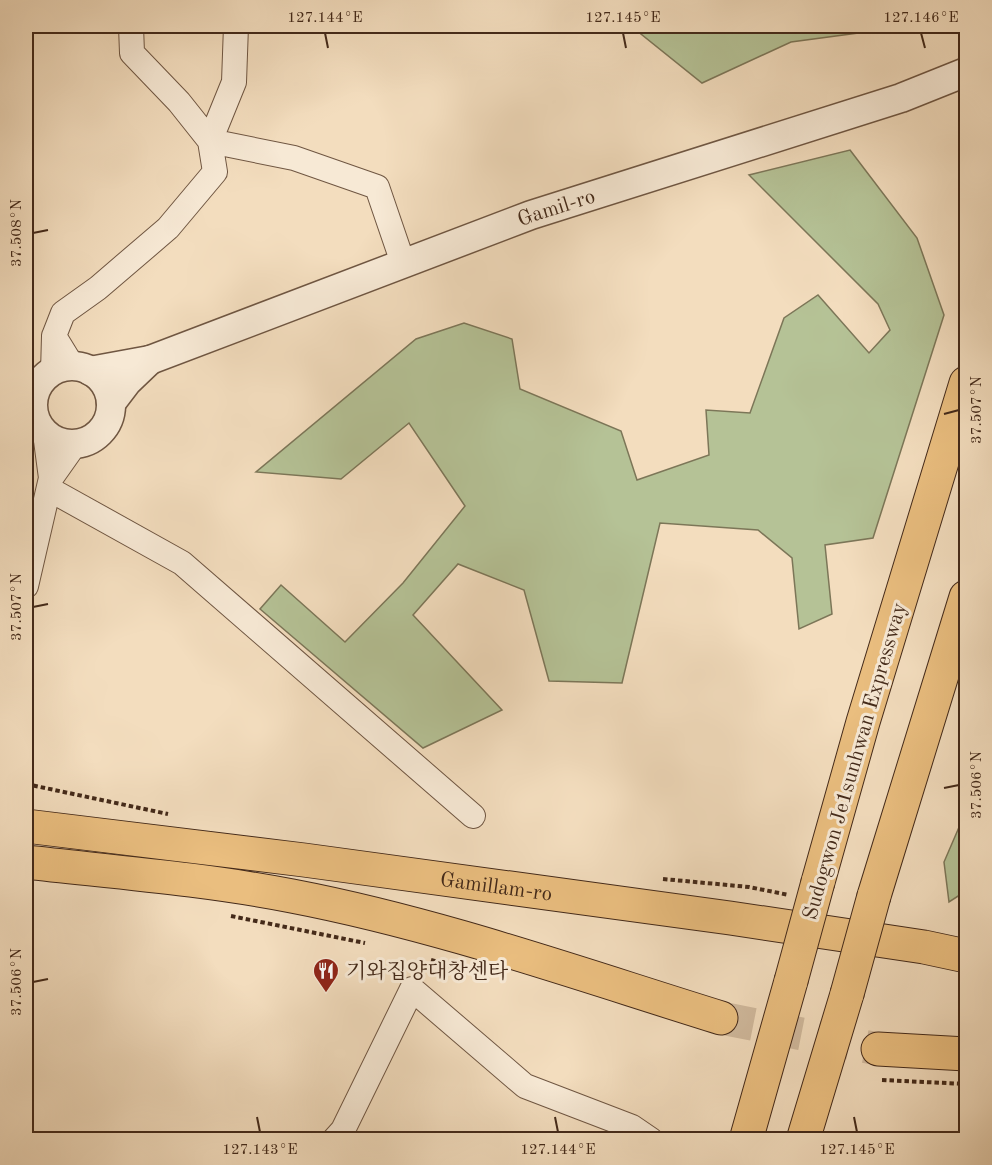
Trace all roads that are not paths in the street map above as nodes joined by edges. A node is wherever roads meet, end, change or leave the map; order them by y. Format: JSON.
{"nodes":[{"id":1,"x":131,"y":26,"type":"edge"},
{"id":2,"x":236,"y":26,"type":"edge"},
{"id":3,"x":966,"y":72,"type":"edge"},
{"id":4,"x":210,"y":141,"type":"junction"},
{"id":5,"x":403,"y":263,"type":"junction"},
{"id":6,"x":150,"y":360,"type":"junction"},
{"id":7,"x":52,"y":368,"type":"edge"},
{"id":8,"x":966,"y":383,"type":"edge"},
{"id":9,"x":111,"y":404,"type":"junction"},
{"id":10,"x":35,"y":420,"type":"edge"},
{"id":11,"x":75,"y":444,"type":"junction"},
{"id":12,"x":50,"y":483,"type":"junction"},
{"id":13,"x":26,"y":586,"type":"edge"},
{"id":14,"x":966,"y":597,"type":"edge"},
{"id":15,"x":26,"y":808,"type":"edge"},
{"id":16,"x":473,"y":816,"type":"dead end"},
{"id":17,"x":39,"y":828,"type":"edge"},
{"id":18,"x":26,"y":862,"type":"edge"},
{"id":19,"x":449,"y":880,"type":"junction"},
{"id":20,"x":426,"y":943,"type":"junction"},
{"id":21,"x":966,"y":956,"type":"edge"},
{"id":22,"x":721,"y":1018,"type":"tunnel mouth"},
{"id":23,"x":966,"y":1054,"type":"edge"},
{"id":24,"x":880,"y":1065,"type":"tunnel mouth"},
{"id":25,"x":334,"y":1140,"type":"edge"},
{"id":26,"x":651,"y":1140,"type":"edge"},
{"id":27,"x":746,"y":1140,"type":"edge"},
{"id":28,"x":803,"y":1140,"type":"edge"}],
"edges":[{"from":1,"to":4,"type":"street"},
{"from":2,"to":4,"type":"street"},
{"from":3,"to":5,"type":"street","name":"Gamil-ro"},
{"from":4,"to":5,"type":"street"},
{"from":4,"to":7,"type":"street"},
{"from":5,"to":6,"type":"street","name":"Gamil-ro"},
{"from":6,"to":7,"type":"street","name":"Gamil-ro"},
{"from":6,"to":9,"type":"street","name":"Gamil-ro"},
{"from":7,"to":9,"type":"street"},
{"from":7,"to":10,"type":"street"},
{"from":8,"to":27,"type":"main road","name":"Sudogwon Je1sunhwan Expressway","bridge":true},
{"from":9,"to":11,"type":"street","name":"Gamil-ro"},
{"from":10,"to":11,"type":"street"},
{"from":10,"to":12,"type":"street"},
{"from":11,"to":12,"type":"street"},
{"from":12,"to":13,"type":"street"},
{"from":12,"to":16,"type":"street"},
{"from":14,"to":28,"type":"main road","bridge":true},
{"from":15,"to":17,"type":"street"},
{"from":17,"to":19,"type":"main road","name":"Gamillam-ro"},
{"from":18,"to":20,"type":"main road"},
{"from":19,"to":20,"type":"main road"},
{"from":19,"to":21,"type":"main road","name":"Gamillam-ro"},
{"from":20,"to":22,"type":"main road"},
{"from":23,"to":24,"type":"main road"},
{"from":25,"to":26,"type":"street"}]}
